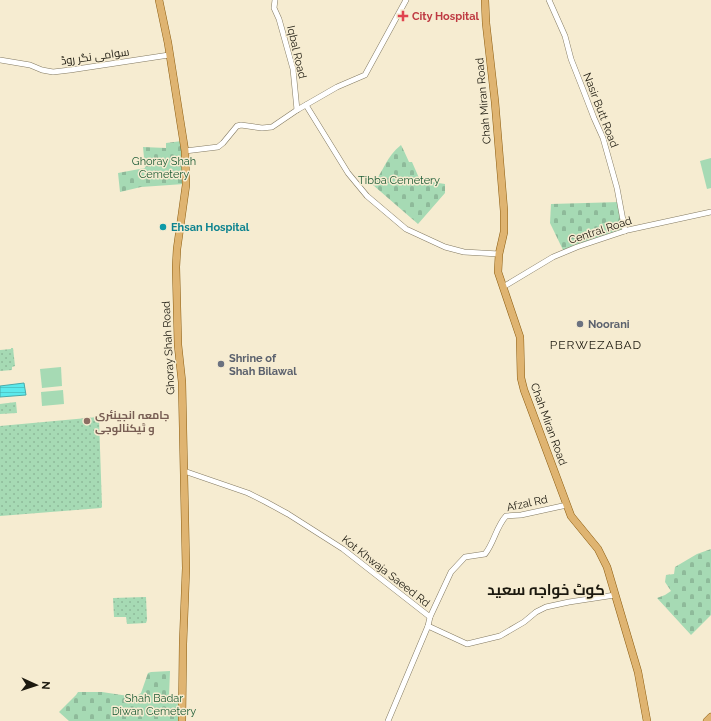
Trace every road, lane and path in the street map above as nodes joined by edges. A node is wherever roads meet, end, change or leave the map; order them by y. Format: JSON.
{"nodes":[{"id":1,"x":159,"y":0,"type":"edge"},
{"id":2,"x":275,"y":0,"type":"edge"},
{"id":3,"x":406,"y":0,"type":"edge"},
{"id":4,"x":485,"y":0,"type":"edge"},
{"id":5,"x":549,"y":0,"type":"edge"},
{"id":6,"x":169,"y":55,"type":"junction"},
{"id":7,"x":0,"y":60,"type":"edge"},
{"id":8,"x":306,"y":104,"type":"junction"},
{"id":9,"x":297,"y":110,"type":"junction"},
{"id":10,"x":185,"y":151,"type":"junction"},
{"id":11,"x":711,"y":212,"type":"edge"},
{"id":12,"x":625,"y":231,"type":"junction"},
{"id":13,"x":499,"y":254,"type":"junction"},
{"id":14,"x":502,"y":287,"type":"junction"},
{"id":15,"x":184,"y":471,"type":"junction"},
{"id":16,"x":567,"y":505,"type":"junction"},
{"id":17,"x":615,"y":595,"type":"junction"},
{"id":18,"x":430,"y":617,"type":"junction"},
{"id":19,"x":428,"y":626,"type":"junction"},
{"id":20,"x":711,"y":717,"type":"edge"},
{"id":21,"x":182,"y":721,"type":"edge"},
{"id":22,"x":388,"y":721,"type":"edge"},
{"id":23,"x":647,"y":721,"type":"edge"},
{"id":24,"x":707,"y":721,"type":"edge"}],
"edges":[{"from":1,"to":6,"type":"main road","name":"Ghoray Shah Road"},
{"from":2,"to":9,"type":"street","name":"Iqbal Road"},
{"from":3,"to":8,"type":"street"},
{"from":4,"to":13,"type":"main road","name":"Chah Miran Road"},
{"from":5,"to":12,"type":"street","name":"Nasir Butt Road"},
{"from":6,"to":7,"type":"street","name":"سوامی نگر روڈ"},
{"from":6,"to":10,"type":"main road","name":"Ghoray Shah Road"},
{"from":8,"to":9,"type":"street"},
{"from":8,"to":13,"type":"street"},
{"from":9,"to":10,"type":"street"},
{"from":10,"to":15,"type":"main road","name":"Ghoray Shah Road"},
{"from":11,"to":12,"type":"street","name":"Central Road"},
{"from":12,"to":14,"type":"street","name":"Central Road"},
{"from":13,"to":14,"type":"main road","name":"Chah Miran Road"},
{"from":14,"to":16,"type":"main road","name":"Chah Miran Road"},
{"from":15,"to":18,"type":"street","name":"Kot Khwaja Saeed Rd"},
{"from":15,"to":21,"type":"main road","name":"Ghoray Shah Road"},
{"from":16,"to":17,"type":"main road","name":"Chah Miran Road"},
{"from":16,"to":18,"type":"street","name":"Afzal Rd"},
{"from":17,"to":19,"type":"street"},
{"from":17,"to":23,"type":"main road","name":"Chah Miran Road"},
{"from":18,"to":19,"type":"street","name":"Kot Khwaja Saeed Rd"},
{"from":19,"to":22,"type":"street"},
{"from":20,"to":24,"type":"main road"}]}
